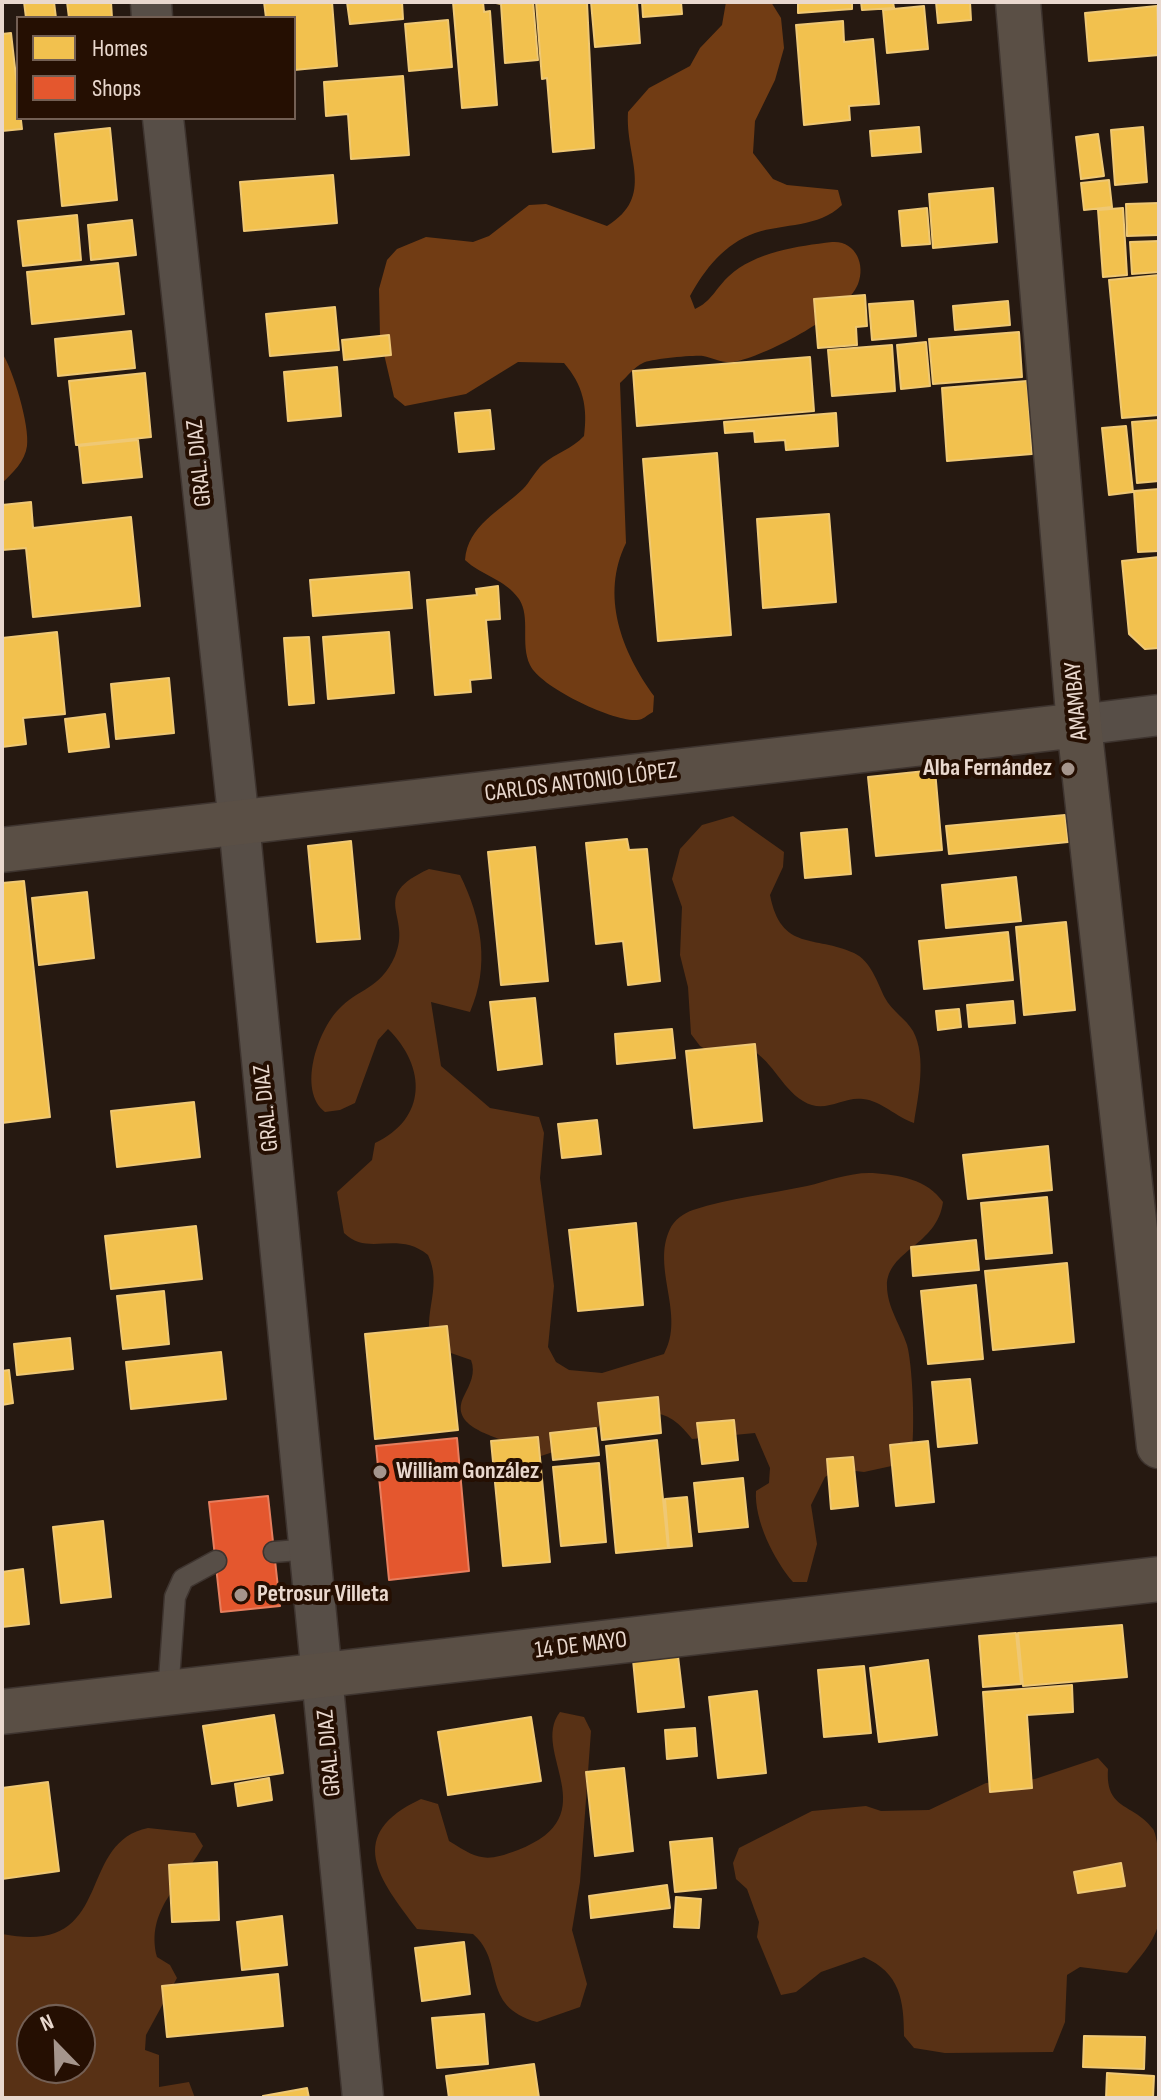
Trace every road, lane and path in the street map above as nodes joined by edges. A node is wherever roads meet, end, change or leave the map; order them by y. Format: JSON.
{"nodes":[{"id":1,"x":1018,"y":2,"type":"edge"},
{"id":2,"x":163,"y":120,"type":"edge"},
{"id":3,"x":1159,"y":715,"type":"edge"},
{"id":4,"x":1079,"y":725,"type":"junction"},
{"id":5,"x":239,"y":823,"type":"junction"},
{"id":6,"x":2,"y":850,"type":"edge"},
{"id":7,"x":1159,"y":1446,"type":"edge"},
{"id":8,"x":216,"y":1561,"type":"dead end"},
{"id":9,"x":1159,"y":1579,"type":"edge"},
{"id":10,"x":322,"y":1675,"type":"junction"},
{"id":11,"x":168,"y":1693,"type":"junction"},
{"id":12,"x":2,"y":1712,"type":"edge"},
{"id":13,"x":363,"y":2098,"type":"edge"}],
"edges":[{"from":1,"to":4,"type":"main road","name":"AMAMBAY"},
{"from":2,"to":5,"type":"street","name":"GRAL. DIAZ"},
{"from":3,"to":4,"type":"street","name":"CARLOS ANTONIO LÓPEZ"},
{"from":4,"to":5,"type":"main road","name":"CARLOS ANTONIO LÓPEZ"},
{"from":4,"to":7,"type":"main road","name":"AMAMBAY"},
{"from":5,"to":6,"type":"main road","name":"CARLOS ANTONIO LÓPEZ"},
{"from":5,"to":10,"type":"street","name":"GRAL. DIAZ"},
{"from":8,"to":11,"type":"lane"},
{"from":9,"to":10,"type":"main road","name":"14 DE MAYO"},
{"from":10,"to":11,"type":"main road","name":"14 DE MAYO"},
{"from":10,"to":13,"type":"street","name":"GRAL. DIAZ"},
{"from":11,"to":12,"type":"main road","name":"14 DE MAYO"}]}
